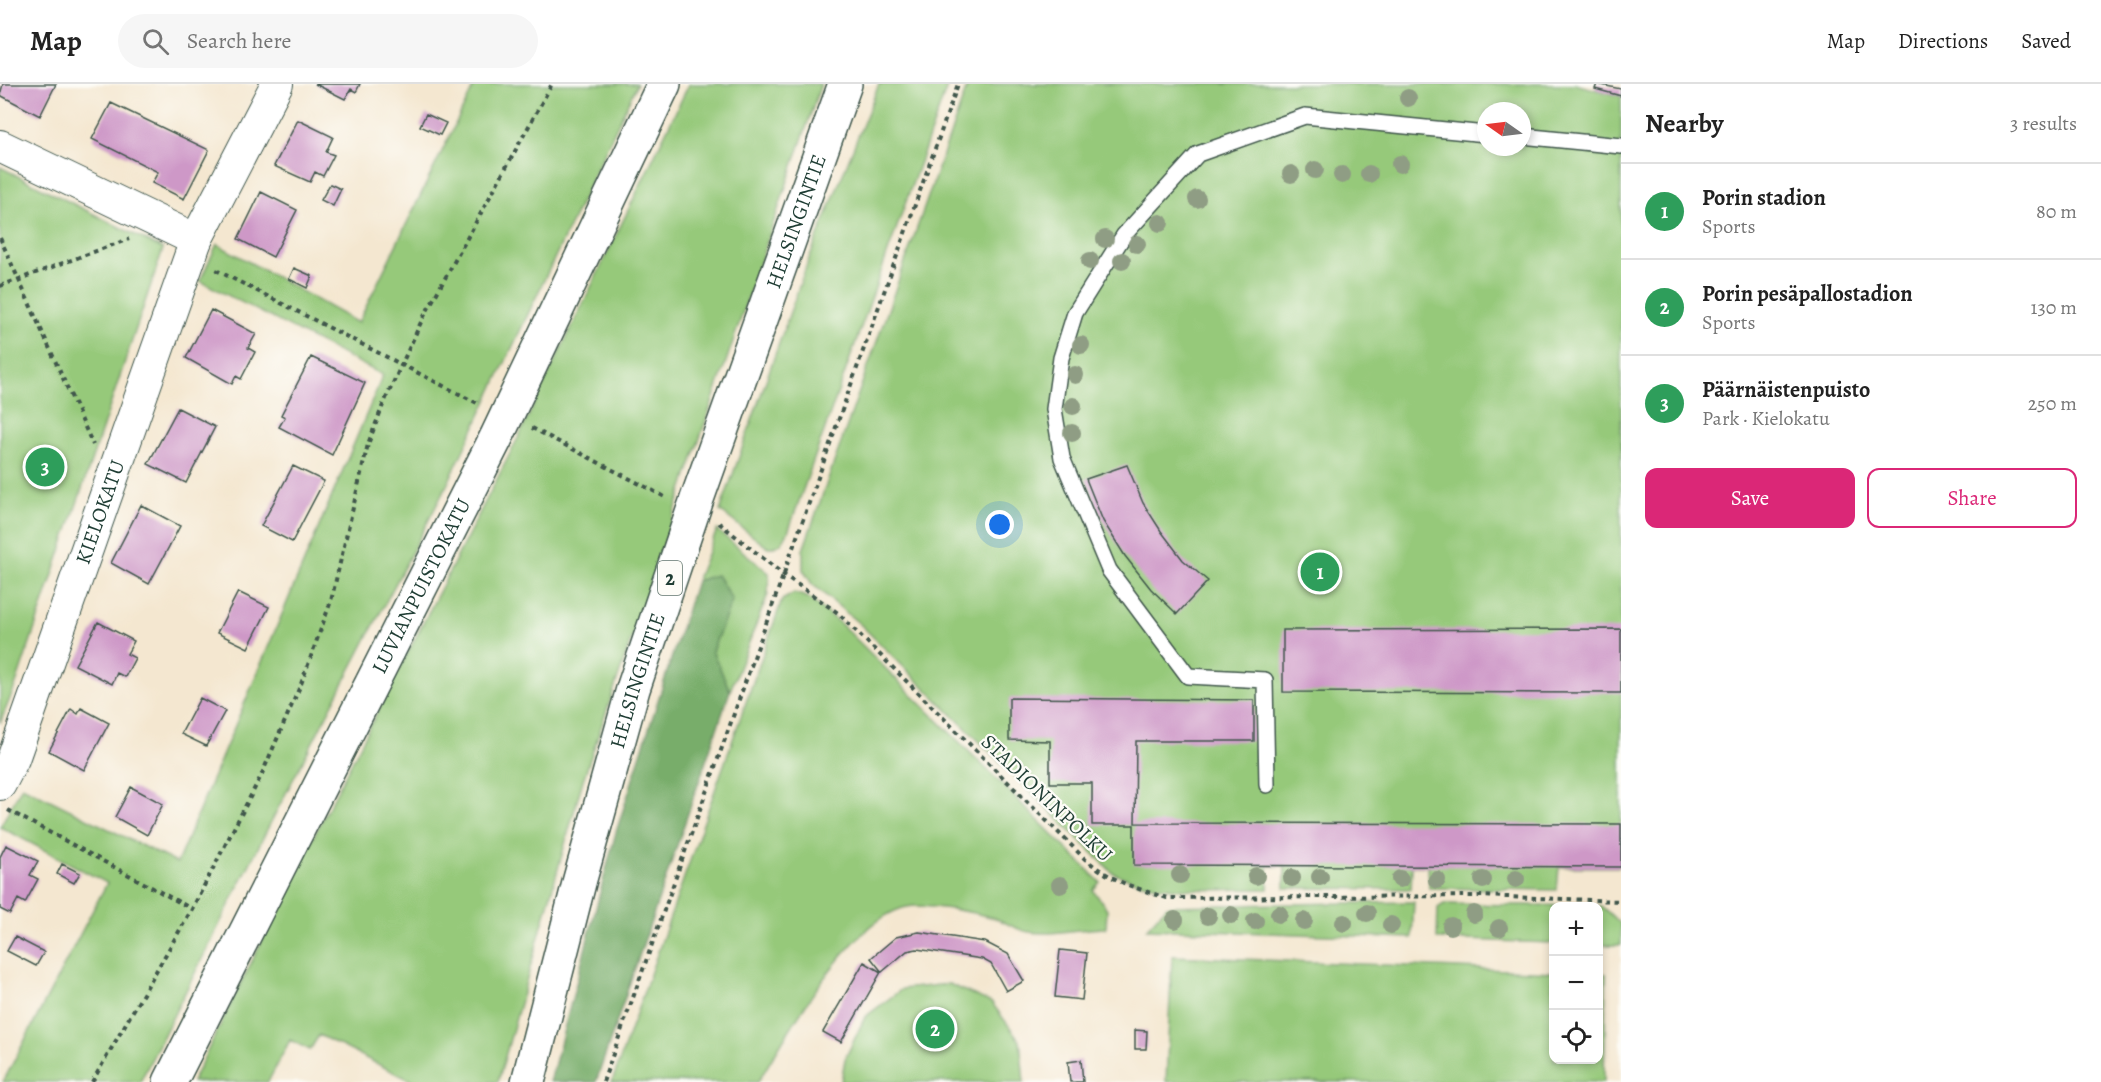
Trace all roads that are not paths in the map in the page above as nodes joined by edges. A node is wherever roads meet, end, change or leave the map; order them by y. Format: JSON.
{"nodes":[{"id":1,"x":277,"y":84,"type":"edge"},
{"id":2,"x":664,"y":84,"type":"edge"},
{"id":3,"x":845,"y":84,"type":"edge"},
{"id":4,"x":1477,"y":133,"type":"edge"},
{"id":5,"x":1531,"y":137,"type":"edge"},
{"id":6,"x":0,"y":146,"type":"edge"},
{"id":7,"x":1621,"y":146,"type":"edge"},
{"id":8,"x":194,"y":249,"type":"junction"},
{"id":9,"x":0,"y":784,"type":"edge"},
{"id":10,"x":1267,"y":784,"type":"dead end"},
{"id":11,"x":170,"y":1082,"type":"edge"},
{"id":12,"x":528,"y":1082,"type":"edge"}],
"edges":[{"from":1,"to":8,"type":"street","name":"KIELOKATU"},
{"from":2,"to":11,"type":"main road","name":"LUVIANPUISTOKATU"},
{"from":3,"to":12,"type":"main road","name":"HELSINGINTIE","number":"2"},
{"from":4,"to":10,"type":"lane"},
{"from":5,"to":7,"type":"lane"},
{"from":6,"to":8,"type":"street"},
{"from":8,"to":9,"type":"street","name":"KIELOKATU"}]}
